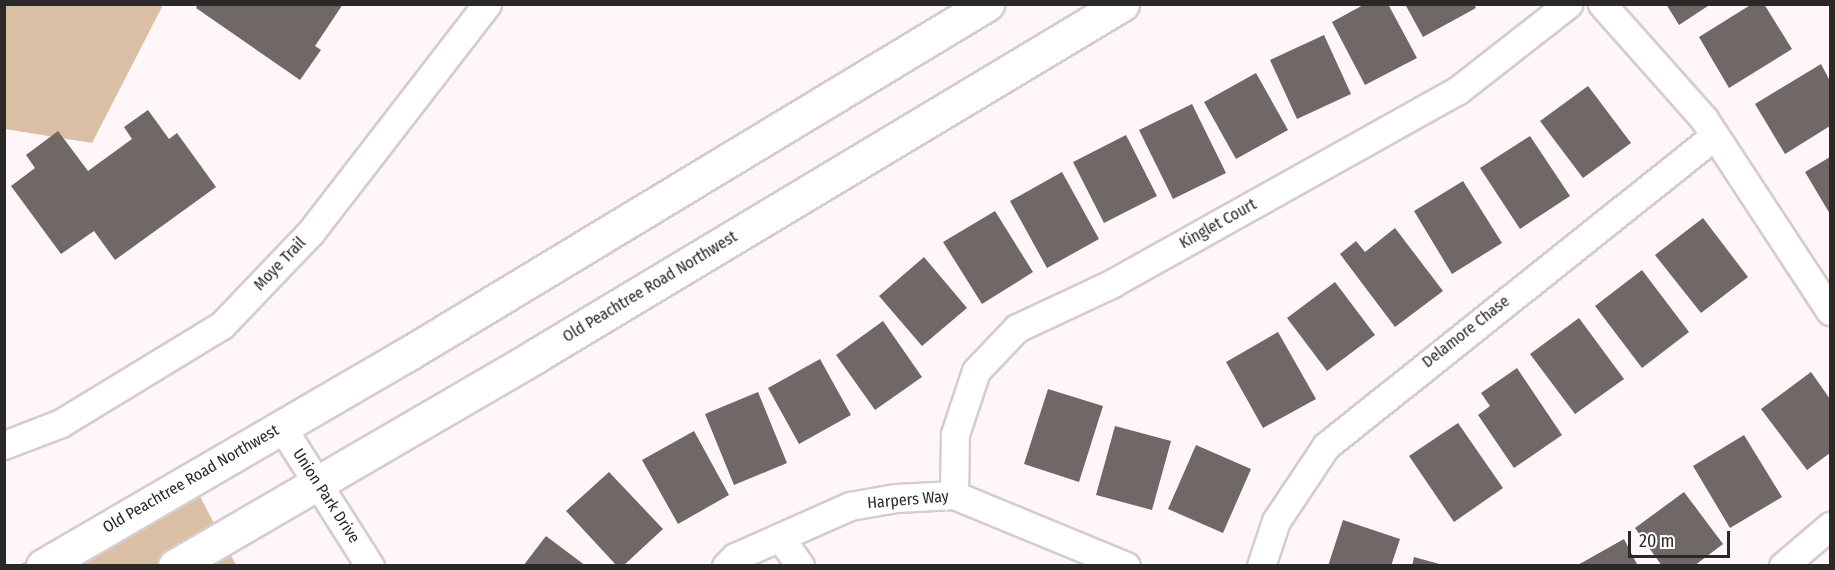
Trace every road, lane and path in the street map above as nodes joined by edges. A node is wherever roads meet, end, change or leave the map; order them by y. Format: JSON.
{"nodes":[{"id":1,"x":487,"y":4,"type":"edge"},
{"id":2,"x":987,"y":4,"type":"edge"},
{"id":3,"x":1122,"y":4,"type":"edge"},
{"id":4,"x":1568,"y":4,"type":"edge"},
{"id":5,"x":1602,"y":4,"type":"edge"},
{"id":6,"x":1715,"y":136,"type":"junction"},
{"id":7,"x":1830,"y":311,"type":"edge"},
{"id":8,"x":281,"y":426,"type":"junction"},
{"id":9,"x":4,"y":445,"type":"edge"},
{"id":10,"x":316,"y":481,"type":"junction"},
{"id":11,"x":954,"y":495,"type":"junction"},
{"id":12,"x":1830,"y":526,"type":"edge"},
{"id":13,"x":780,"y":537,"type":"junction"},
{"id":14,"x":43,"y":566,"type":"edge"},
{"id":15,"x":175,"y":566,"type":"edge"},
{"id":16,"x":370,"y":566,"type":"edge"},
{"id":17,"x":726,"y":566,"type":"edge"},
{"id":18,"x":800,"y":566,"type":"edge"},
{"id":19,"x":1126,"y":566,"type":"edge"},
{"id":20,"x":1262,"y":566,"type":"edge"},
{"id":21,"x":1783,"y":566,"type":"edge"}],
"edges":[{"from":1,"to":9,"type":"street","name":"Moye Trail"},
{"from":2,"to":8,"type":"main road","name":"Old Peachtree Road Northwest"},
{"from":3,"to":10,"type":"main road","name":"Old Peachtree Road Northwest"},
{"from":4,"to":11,"type":"street","name":"Kinglet Court"},
{"from":5,"to":6,"type":"street"},
{"from":6,"to":7,"type":"street"},
{"from":6,"to":20,"type":"street","name":"Delamore Chase"},
{"from":8,"to":10,"type":"street","name":"Union Park Drive"},
{"from":8,"to":14,"type":"main road","name":"Old Peachtree Road Northwest"},
{"from":10,"to":15,"type":"main road","name":"Old Peachtree Road Northwest"},
{"from":10,"to":16,"type":"street","name":"Union Park Drive"},
{"from":11,"to":13,"type":"street","name":"Harpers Way"},
{"from":11,"to":19,"type":"street","name":"Harpers Way"},
{"from":12,"to":21,"type":"street"},
{"from":13,"to":17,"type":"street","name":"Harpers Way"},
{"from":13,"to":18,"type":"street"}]}
